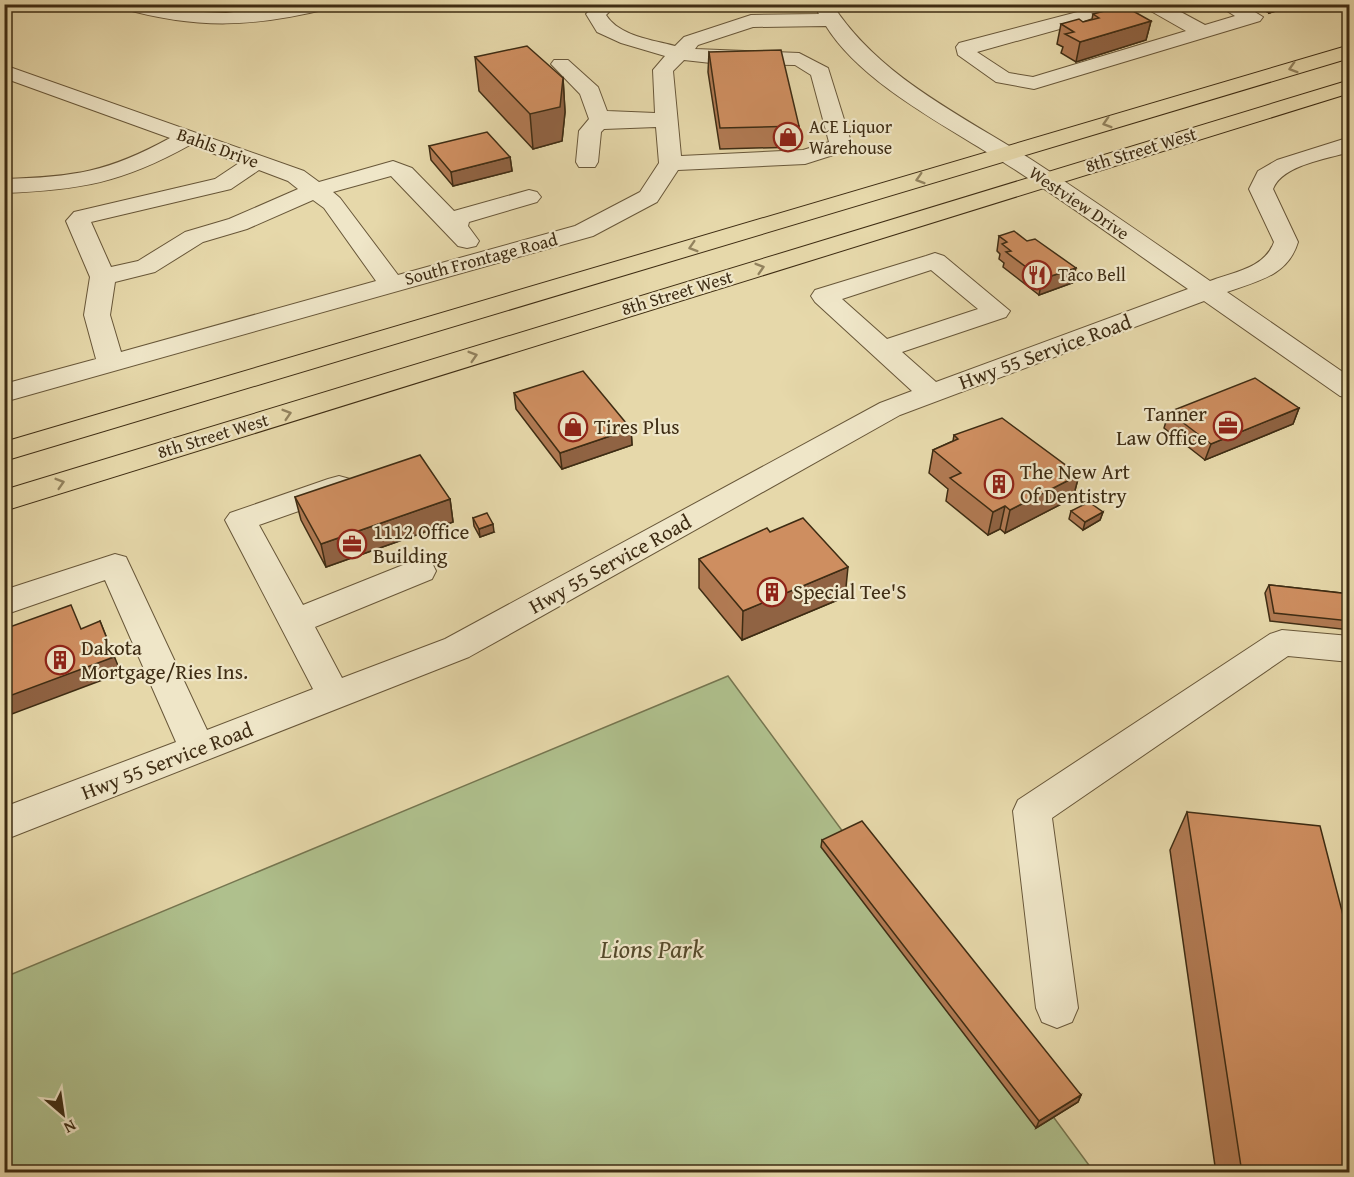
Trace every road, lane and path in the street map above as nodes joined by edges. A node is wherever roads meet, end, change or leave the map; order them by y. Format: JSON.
{"nodes":[{"id":1,"x":128,"y":4,"type":"edge"},
{"id":2,"x":324,"y":4,"type":"edge"},
{"id":3,"x":608,"y":4,"type":"edge"},
{"id":4,"x":1133,"y":4,"type":"edge"},
{"id":5,"x":1150,"y":4,"type":"edge"},
{"id":6,"x":1226,"y":4,"type":"edge"},
{"id":7,"x":825,"y":12,"type":"edge"},
{"id":8,"x":1205,"y":33,"type":"junction"},
{"id":9,"x":1350,"y":51,"type":"edge"},
{"id":10,"x":679,"y":53,"type":"junction"},
{"id":11,"x":561,"y":64,"type":"dead end"},
{"id":12,"x":4,"y":71,"type":"edge"},
{"id":13,"x":1350,"y":86,"type":"edge"},
{"id":14,"x":612,"y":120,"type":"junction"},
{"id":15,"x":667,"y":120,"type":"junction"},
{"id":16,"x":188,"y":137,"type":"junction"},
{"id":17,"x":1350,"y":144,"type":"edge"},
{"id":18,"x":1006,"y":153,"type":"junction"},
{"id":19,"x":255,"y":162,"type":"junction"},
{"id":20,"x":586,"y":162,"type":"dead end"},
{"id":21,"x":670,"y":163,"type":"junction"},
{"id":22,"x":1046,"y":180,"type":"junction"},
{"id":23,"x":4,"y":186,"type":"edge"},
{"id":24,"x":315,"y":190,"type":"junction"},
{"id":25,"x":529,"y":197,"type":"dead end"},
{"id":26,"x":456,"y":227,"type":"junction"},
{"id":27,"x":482,"y":259,"type":"junction"},
{"id":28,"x":103,"y":277,"type":"junction"},
{"id":29,"x":391,"y":283,"type":"junction"},
{"id":30,"x":1209,"y":292,"type":"junction"},
{"id":31,"x":883,"y":349,"type":"junction"},
{"id":32,"x":111,"y":363,"type":"junction"},
{"id":33,"x":1350,"y":390,"type":"edge"},
{"id":34,"x":4,"y":393,"type":"edge"},
{"id":35,"x":932,"y":394,"type":"junction"},
{"id":36,"x":4,"y":452,"type":"edge"},
{"id":37,"x":357,"y":479,"type":"edge"},
{"id":38,"x":4,"y":501,"type":"edge"},
{"id":39,"x":420,"y":571,"type":"dead end"},
{"id":40,"x":4,"y":603,"type":"edge"},
{"id":41,"x":294,"y":622,"type":"junction"},
{"id":42,"x":1350,"y":649,"type":"edge"},
{"id":43,"x":334,"y":696,"type":"junction"},
{"id":44,"x":198,"y":749,"type":"junction"},
{"id":45,"x":4,"y":824,"type":"edge"},
{"id":46,"x":1057,"y":1008,"type":"dead end"}],
"edges":[{"from":1,"to":2,"type":"street"},
{"from":3,"to":10,"type":"street"},
{"from":4,"to":8,"type":"street"},
{"from":5,"to":8,"type":"street"},
{"from":6,"to":8,"type":"street"},
{"from":7,"to":10,"type":"street"},
{"from":7,"to":18,"type":"street","name":"Westview Drive"},
{"from":9,"to":18,"type":"highway","name":"8th Street West","one_way":true},
{"from":10,"to":15,"type":"street"},
{"from":10,"to":21,"type":"street"},
{"from":11,"to":14,"type":"street"},
{"from":12,"to":16,"type":"street","name":"Bahls Drive"},
{"from":13,"to":22,"type":"highway","name":"8th Street West"},
{"from":14,"to":15,"type":"street"},
{"from":14,"to":20,"type":"street"},
{"from":15,"to":21,"type":"street"},
{"from":16,"to":19,"type":"street","name":"Bahls Drive"},
{"from":16,"to":23,"type":"street"},
{"from":17,"to":30,"type":"street","name":"Hwy 55 Service Road"},
{"from":18,"to":22,"type":"street","name":"Westview Drive"},
{"from":18,"to":36,"type":"highway","name":"8th Street West","one_way":true},
{"from":19,"to":24,"type":"street","name":"Bahls Drive"},
{"from":19,"to":28,"type":"street"},
{"from":21,"to":27,"type":"street","name":"South Frontage Road"},
{"from":22,"to":30,"type":"street","name":"Westview Drive"},
{"from":38,"to":22,"type":"highway","name":"8th Street West","one_way":true},
{"from":24,"to":26,"type":"street"},
{"from":24,"to":28,"type":"street"},
{"from":24,"to":29,"type":"street","name":"Bahls Drive"},
{"from":25,"to":26,"type":"street"},
{"from":26,"to":27,"type":"street"},
{"from":27,"to":29,"type":"street","name":"South Frontage Road"},
{"from":28,"to":32,"type":"street"},
{"from":29,"to":32,"type":"street","name":"South Frontage Road"},
{"from":30,"to":33,"type":"street","name":"Westview Drive"},
{"from":30,"to":35,"type":"street","name":"Hwy 55 Service Road"},
{"from":31,"to":31,"type":"street"},
{"from":31,"to":35,"type":"street"},
{"from":32,"to":34,"type":"street","name":"South Frontage Road"},
{"from":35,"to":43,"type":"street","name":"Hwy 55 Service Road"},
{"from":37,"to":41,"type":"street"},
{"from":39,"to":41,"type":"street"},
{"from":40,"to":44,"type":"street"},
{"from":41,"to":43,"type":"street"},
{"from":42,"to":46,"type":"street"},
{"from":43,"to":44,"type":"street","name":"Hwy 55 Service Road"},
{"from":44,"to":45,"type":"street","name":"Hwy 55 Service Road"}]}
